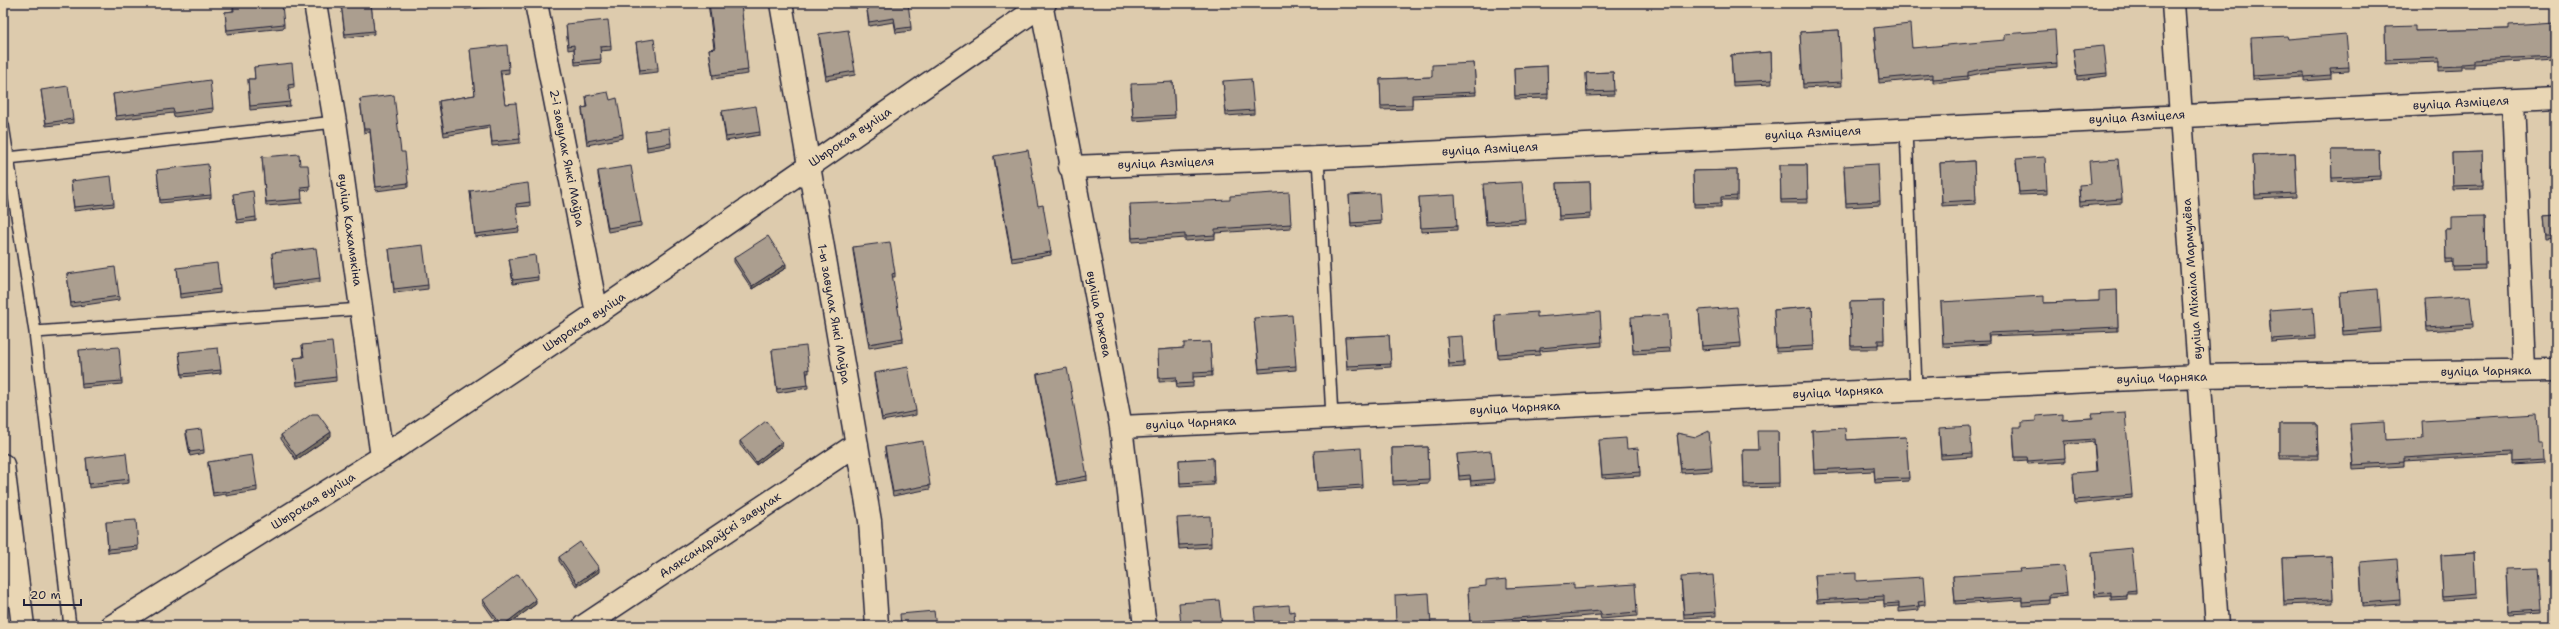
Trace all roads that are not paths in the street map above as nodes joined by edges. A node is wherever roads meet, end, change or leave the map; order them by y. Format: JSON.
{"nodes":[{"id":1,"x":314,"y":3,"type":"edge"},
{"id":2,"x":536,"y":3,"type":"edge"},
{"id":3,"x":781,"y":3,"type":"edge"},
{"id":4,"x":2173,"y":3,"type":"edge"},
{"id":5,"x":1042,"y":4,"type":"edge"},
{"id":6,"x":2556,"y":98,"type":"edge"},
{"id":7,"x":2513,"y":101,"type":"junction"},
{"id":8,"x":2182,"y":115,"type":"junction"},
{"id":9,"x":335,"y":122,"type":"junction"},
{"id":10,"x":3,"y":125,"type":"edge"},
{"id":11,"x":1906,"y":129,"type":"junction"},
{"id":12,"x":8,"y":158,"type":"junction"},
{"id":13,"x":1318,"y":158,"type":"junction"},
{"id":14,"x":808,"y":166,"type":"junction"},
{"id":15,"x":1070,"y":167,"type":"junction"},
{"id":16,"x":361,"y":310,"type":"junction"},
{"id":17,"x":597,"y":314,"type":"junction"},
{"id":18,"x":35,"y":332,"type":"junction"},
{"id":19,"x":2524,"y":370,"type":"junction"},
{"id":20,"x":2556,"y":370,"type":"edge"},
{"id":21,"x":2198,"y":376,"type":"junction"},
{"id":22,"x":1916,"y":388,"type":"junction"},
{"id":23,"x":1332,"y":417,"type":"junction"},
{"id":24,"x":1121,"y":427,"type":"junction"},
{"id":25,"x":857,"y":444,"type":"junction"},
{"id":26,"x":382,"y":457,"type":"junction"},
{"id":27,"x":3,"y":465,"type":"edge"},
{"id":28,"x":23,"y":626,"type":"edge"},
{"id":29,"x":70,"y":626,"type":"edge"},
{"id":30,"x":112,"y":626,"type":"edge"},
{"id":31,"x":584,"y":626,"type":"edge"},
{"id":32,"x":878,"y":626,"type":"edge"},
{"id":33,"x":1145,"y":626,"type":"edge"},
{"id":34,"x":2217,"y":626,"type":"edge"}],
"edges":[{"from":1,"to":9,"type":"street","name":"вуліца Кажамякіна"},
{"from":2,"to":17,"type":"street","name":"2-і завулак Янкі Маўра"},
{"from":3,"to":14,"type":"street","name":"1-ы завулак Янкі Маўра"},
{"from":4,"to":8,"type":"street","name":"вуліца Міхаіла Мармулёва"},
{"from":5,"to":14,"type":"street","name":"Шырокая вуліца"},
{"from":5,"to":15,"type":"street","name":"вуліца Рыжова"},
{"from":6,"to":7,"type":"street","name":"вуліца Азміцеля"},
{"from":7,"to":8,"type":"street","name":"вуліца Азміцеля"},
{"from":7,"to":19,"type":"street"},
{"from":8,"to":11,"type":"street","name":"вуліца Азміцеля"},
{"from":8,"to":21,"type":"street","name":"вуліца Міхаіла Мармулёва"},
{"from":9,"to":12,"type":"lane"},
{"from":9,"to":16,"type":"street","name":"вуліца Кажамякіна"},
{"from":10,"to":12,"type":"lane"},
{"from":11,"to":13,"type":"street","name":"вуліца Азміцеля"},
{"from":11,"to":22,"type":"lane"},
{"from":12,"to":18,"type":"lane"},
{"from":13,"to":15,"type":"street","name":"вуліца Азміцеля"},
{"from":13,"to":23,"type":"lane"},
{"from":14,"to":17,"type":"street","name":"Шырокая вуліца"},
{"from":14,"to":25,"type":"street","name":"1-ы завулак Янкі Маўра"},
{"from":15,"to":24,"type":"street","name":"вуліца Рыжова"},
{"from":16,"to":18,"type":"lane"},
{"from":16,"to":26,"type":"street","name":"вуліца Кажамякіна"},
{"from":17,"to":26,"type":"street","name":"Шырокая вуліца"},
{"from":18,"to":29,"type":"lane"},
{"from":19,"to":20,"type":"street","name":"вуліца Чарняка"},
{"from":19,"to":21,"type":"street","name":"вуліца Чарняка"},
{"from":21,"to":22,"type":"street","name":"вуліца Чарняка"},
{"from":21,"to":34,"type":"street","name":"вуліца Міхаіла Мармулёва"},
{"from":22,"to":23,"type":"street","name":"вуліца Чарняка"},
{"from":23,"to":24,"type":"street","name":"вуліца Чарняка"},
{"from":24,"to":33,"type":"street","name":"вуліца Рыжова"},
{"from":25,"to":31,"type":"street","name":"Аляксандраўскі завулак"},
{"from":25,"to":32,"type":"street","name":"1-ы завулак Янкі Маўра"},
{"from":26,"to":30,"type":"street","name":"Шырокая вуліца"},
{"from":27,"to":28,"type":"street"}]}
